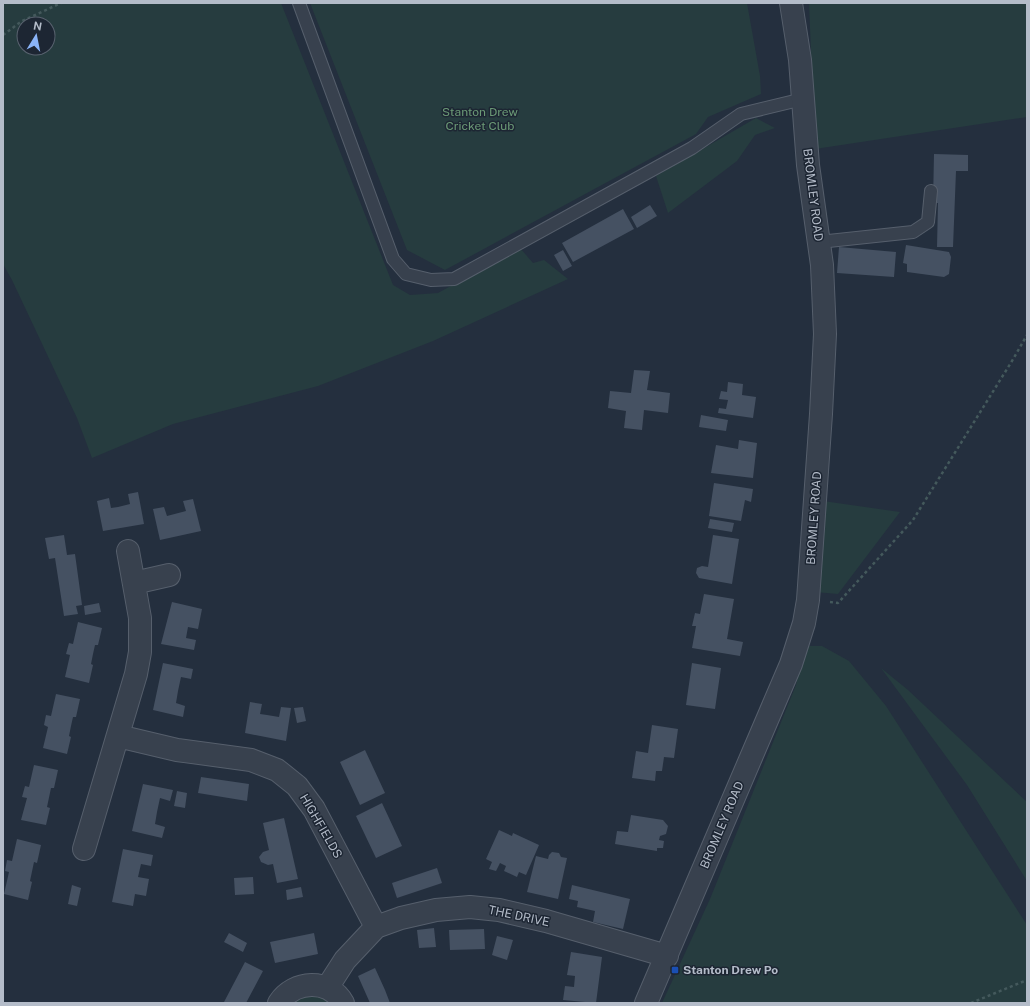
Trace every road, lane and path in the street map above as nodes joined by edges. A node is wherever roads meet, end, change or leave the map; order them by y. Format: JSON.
{"nodes":[{"id":1,"x":61,"y":3,"type":"edge"},
{"id":2,"x":299,"y":3,"type":"edge"},
{"id":3,"x":792,"y":3,"type":"edge"},
{"id":4,"x":3,"y":35,"type":"edge"},
{"id":5,"x":803,"y":99,"type":"junction"},
{"id":6,"x":931,"y":192,"type":"dead end"},
{"id":7,"x":819,"y":242,"type":"junction"},
{"id":8,"x":1027,"y":335,"type":"edge"},
{"id":9,"x":128,"y":552,"type":"dead end"},
{"id":10,"x":169,"y":575,"type":"dead end"},
{"id":11,"x":134,"y":583,"type":"junction"},
{"id":12,"x":808,"y":600,"type":"junction"},
{"id":13,"x":118,"y":736,"type":"junction"},
{"id":14,"x":84,"y":850,"type":"dead end"},
{"id":15,"x":376,"y":927,"type":"junction"},
{"id":16,"x":667,"y":956,"type":"junction"},
{"id":17,"x":1027,"y":980,"type":"edge"},
{"id":18,"x":327,"y":988,"type":"junction"},
{"id":19,"x":279,"y":1003,"type":"edge"},
{"id":20,"x":343,"y":1003,"type":"edge"},
{"id":21,"x":646,"y":1003,"type":"edge"},
{"id":22,"x":970,"y":1003,"type":"edge"}],
"edges":[{"from":1,"to":4,"type":"path"},
{"from":2,"to":5,"type":"lane"},
{"from":3,"to":5,"type":"street","name":"BROMLEY ROAD"},
{"from":5,"to":7,"type":"street","name":"BROMLEY ROAD"},
{"from":6,"to":7,"type":"lane"},
{"from":7,"to":12,"type":"street","name":"BROMLEY ROAD"},
{"from":8,"to":12,"type":"path"},
{"from":9,"to":11,"type":"street"},
{"from":10,"to":11,"type":"street"},
{"from":11,"to":13,"type":"street"},
{"from":12,"to":16,"type":"street","name":"BROMLEY ROAD"},
{"from":13,"to":14,"type":"street"},
{"from":13,"to":15,"type":"street","name":"HIGHFIELDS"},
{"from":15,"to":16,"type":"street","name":"THE DRIVE"},
{"from":15,"to":18,"type":"street","name":"THE DRIVE"},
{"from":16,"to":21,"type":"street","name":"BROMLEY ROAD"},
{"from":17,"to":22,"type":"path"},
{"from":18,"to":19,"type":"street"},
{"from":18,"to":20,"type":"street"}]}
